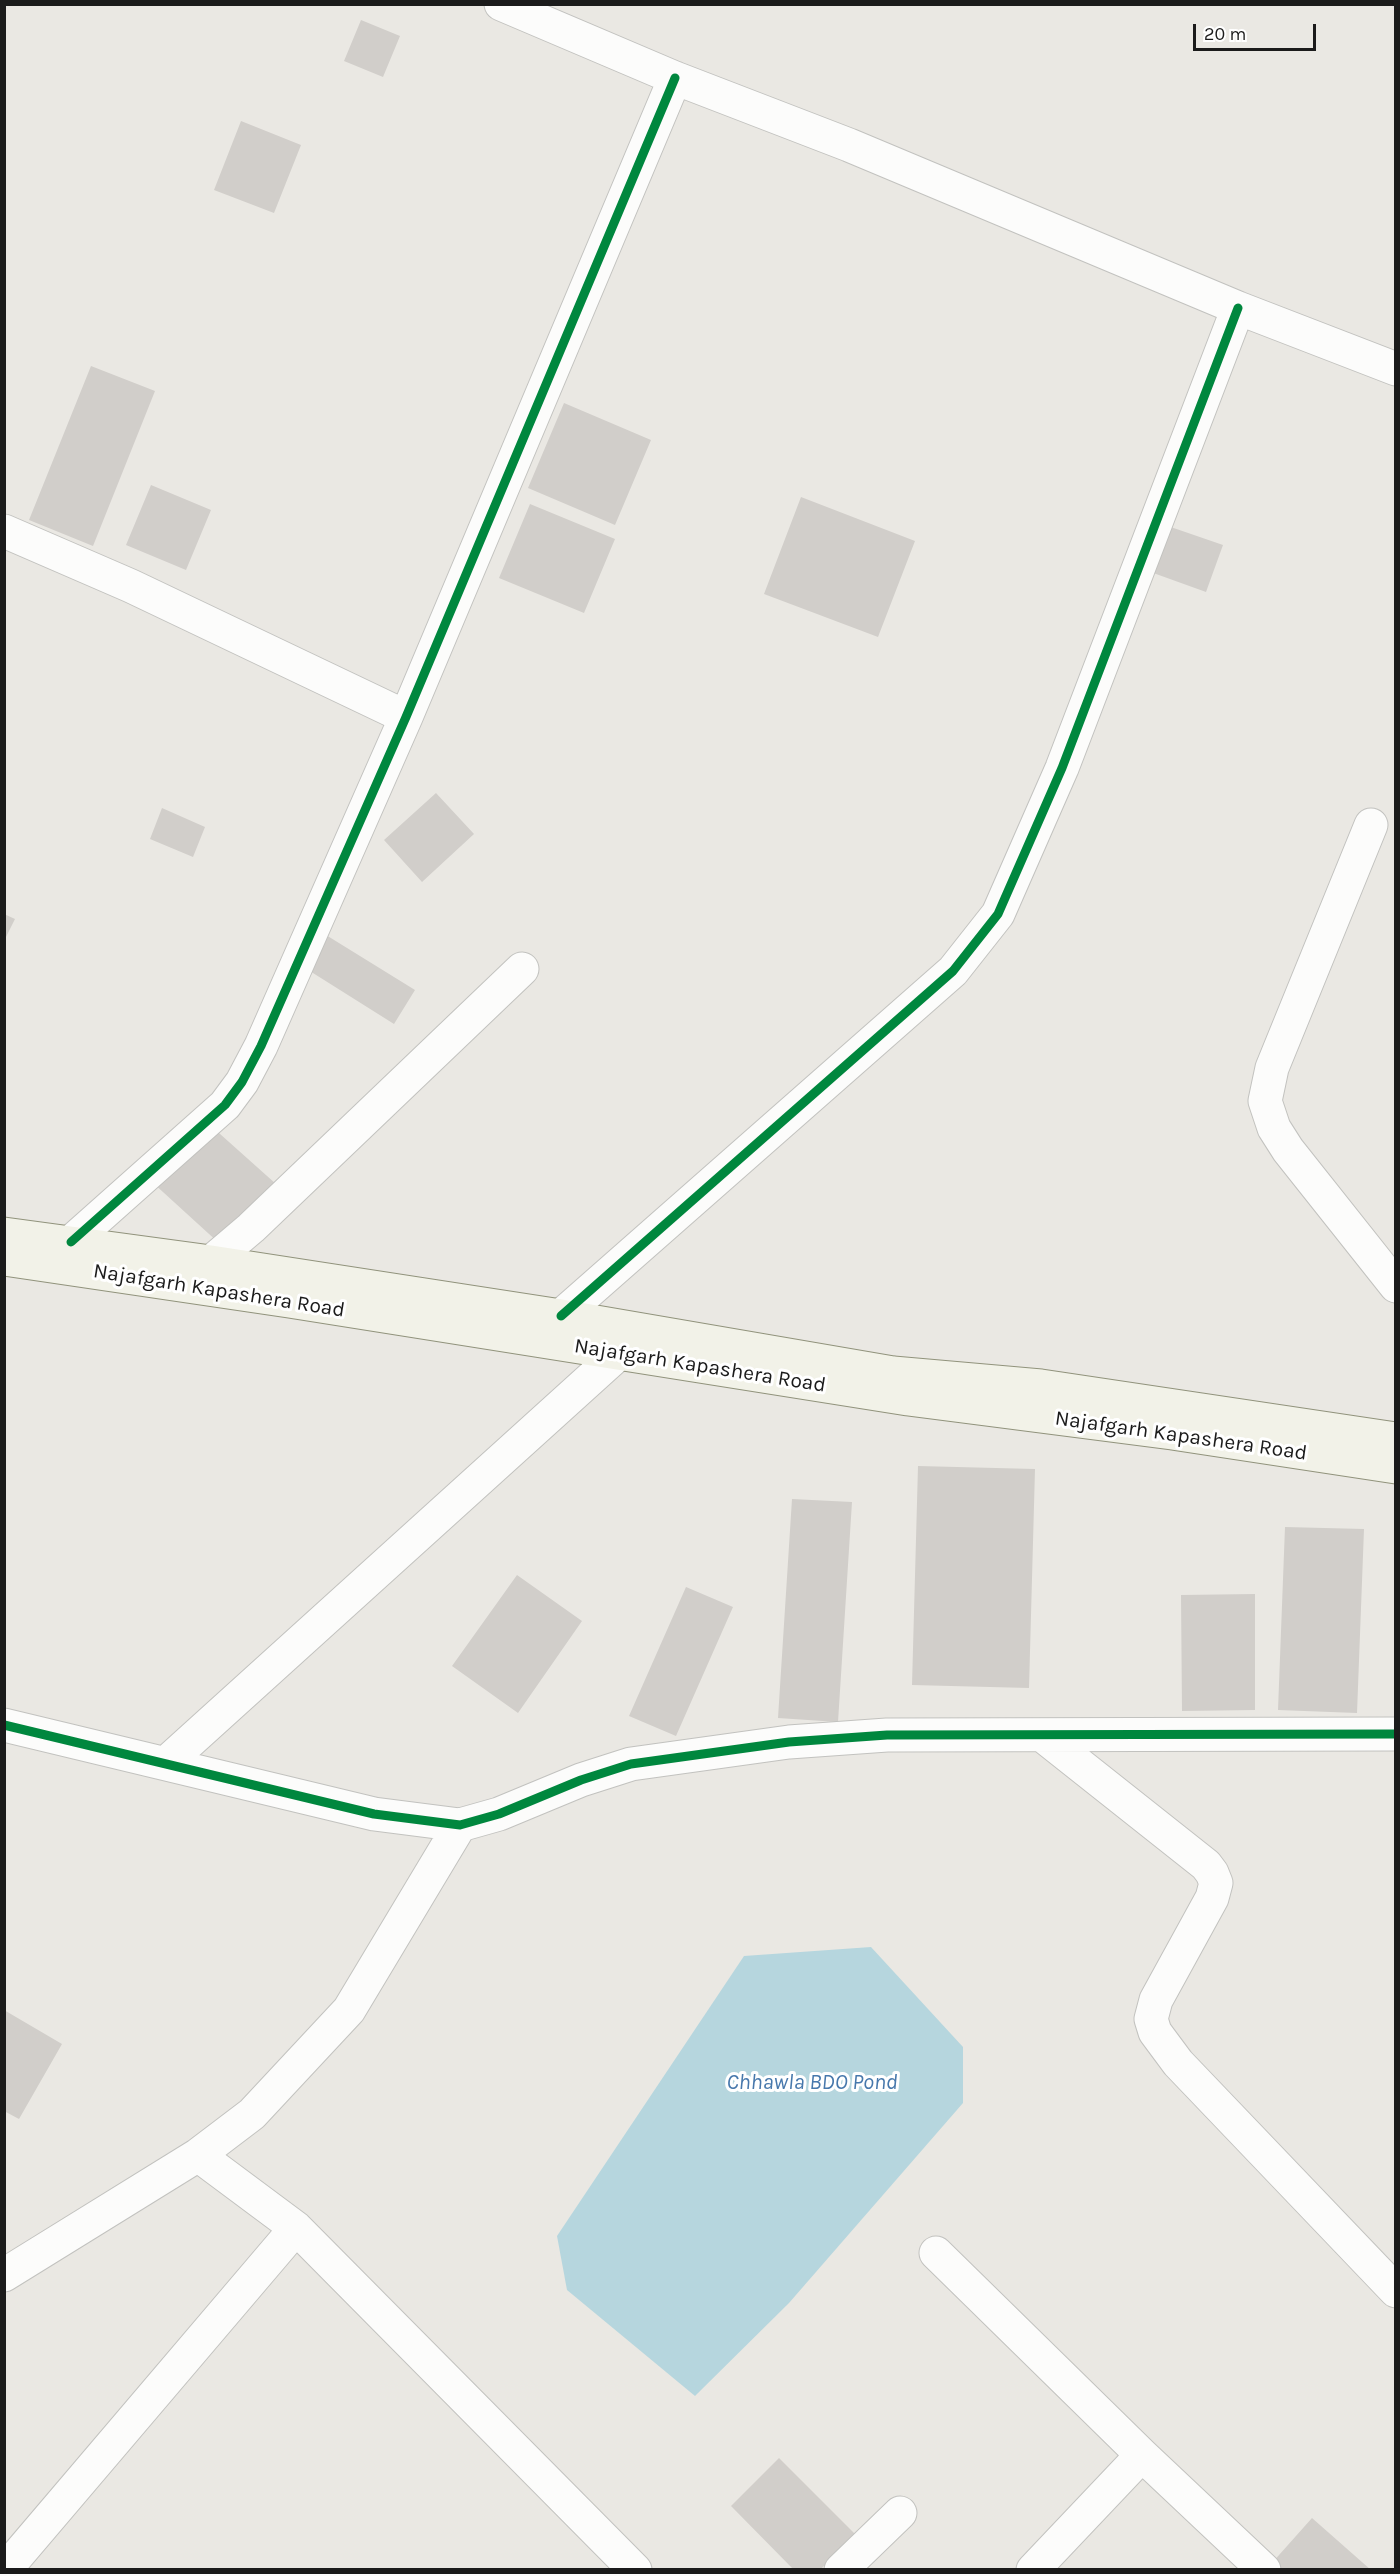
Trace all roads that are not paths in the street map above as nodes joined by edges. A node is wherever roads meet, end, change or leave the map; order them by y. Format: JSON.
{"nodes":[{"id":1,"x":501,"y":4,"type":"edge"},
{"id":2,"x":675,"y":78,"type":"junction"},
{"id":3,"x":1238,"y":308,"type":"junction"},
{"id":4,"x":1395,"y":369,"type":"edge"},
{"id":5,"x":4,"y":531,"type":"edge"},
{"id":6,"x":406,"y":717,"type":"junction"},
{"id":7,"x":1371,"y":825,"type":"dead end"},
{"id":8,"x":522,"y":969,"type":"dead end"},
{"id":9,"x":4,"y":1234,"type":"edge"},
{"id":10,"x":71,"y":1242,"type":"junction"},
{"id":11,"x":4,"y":1259,"type":"edge"},
{"id":12,"x":211,"y":1262,"type":"junction"},
{"id":13,"x":1395,"y":1286,"type":"edge"},
{"id":14,"x":561,"y":1316,"type":"junction"},
{"id":15,"x":618,"y":1354,"type":"junction"},
{"id":16,"x":1395,"y":1439,"type":"edge"},
{"id":17,"x":1395,"y":1467,"type":"edge"},
{"id":18,"x":4,"y":1725,"type":"edge"},
{"id":19,"x":1395,"y":1734,"type":"edge"},
{"id":20,"x":1041,"y":1735,"type":"junction"},
{"id":21,"x":166,"y":1763,"type":"junction"},
{"id":22,"x":460,"y":1825,"type":"junction"},
{"id":23,"x":198,"y":2155,"type":"junction"},
{"id":24,"x":296,"y":2228,"type":"junction"},
{"id":25,"x":936,"y":2253,"type":"dead end"},
{"id":26,"x":4,"y":2276,"type":"edge"},
{"id":27,"x":1395,"y":2290,"type":"edge"},
{"id":28,"x":1142,"y":2455,"type":"junction"},
{"id":29,"x":900,"y":2513,"type":"dead end"},
{"id":30,"x":5,"y":2570,"type":"edge"},
{"id":31,"x":635,"y":2570,"type":"edge"},
{"id":32,"x":841,"y":2570,"type":"edge"},
{"id":33,"x":1033,"y":2570,"type":"edge"},
{"id":34,"x":1264,"y":2570,"type":"edge"}],
"edges":[{"from":1,"to":2,"type":"street"},
{"from":2,"to":3,"type":"street"},
{"from":2,"to":6,"type":"street"},
{"from":3,"to":4,"type":"street"},
{"from":3,"to":14,"type":"street"},
{"from":5,"to":6,"type":"street"},
{"from":6,"to":10,"type":"street"},
{"from":7,"to":13,"type":"street"},
{"from":8,"to":12,"type":"street"},
{"from":9,"to":10,"type":"main road"},
{"from":10,"to":12,"type":"main road"},
{"from":11,"to":15,"type":"main road","name":"Najafgarh Kapashera Road"},
{"from":12,"to":14,"type":"main road"},
{"from":14,"to":16,"type":"main road"},
{"from":15,"to":17,"type":"main road","name":"Najafgarh Kapashera Road"},
{"from":15,"to":21,"type":"street"},
{"from":18,"to":21,"type":"street"},
{"from":19,"to":20,"type":"street"},
{"from":20,"to":22,"type":"street"},
{"from":20,"to":27,"type":"street"},
{"from":21,"to":22,"type":"street"},
{"from":22,"to":23,"type":"street"},
{"from":23,"to":24,"type":"street"},
{"from":23,"to":26,"type":"street"},
{"from":24,"to":30,"type":"street"},
{"from":24,"to":31,"type":"street"},
{"from":25,"to":28,"type":"street"},
{"from":28,"to":33,"type":"street"},
{"from":28,"to":34,"type":"street"},
{"from":29,"to":32,"type":"street"}]}
